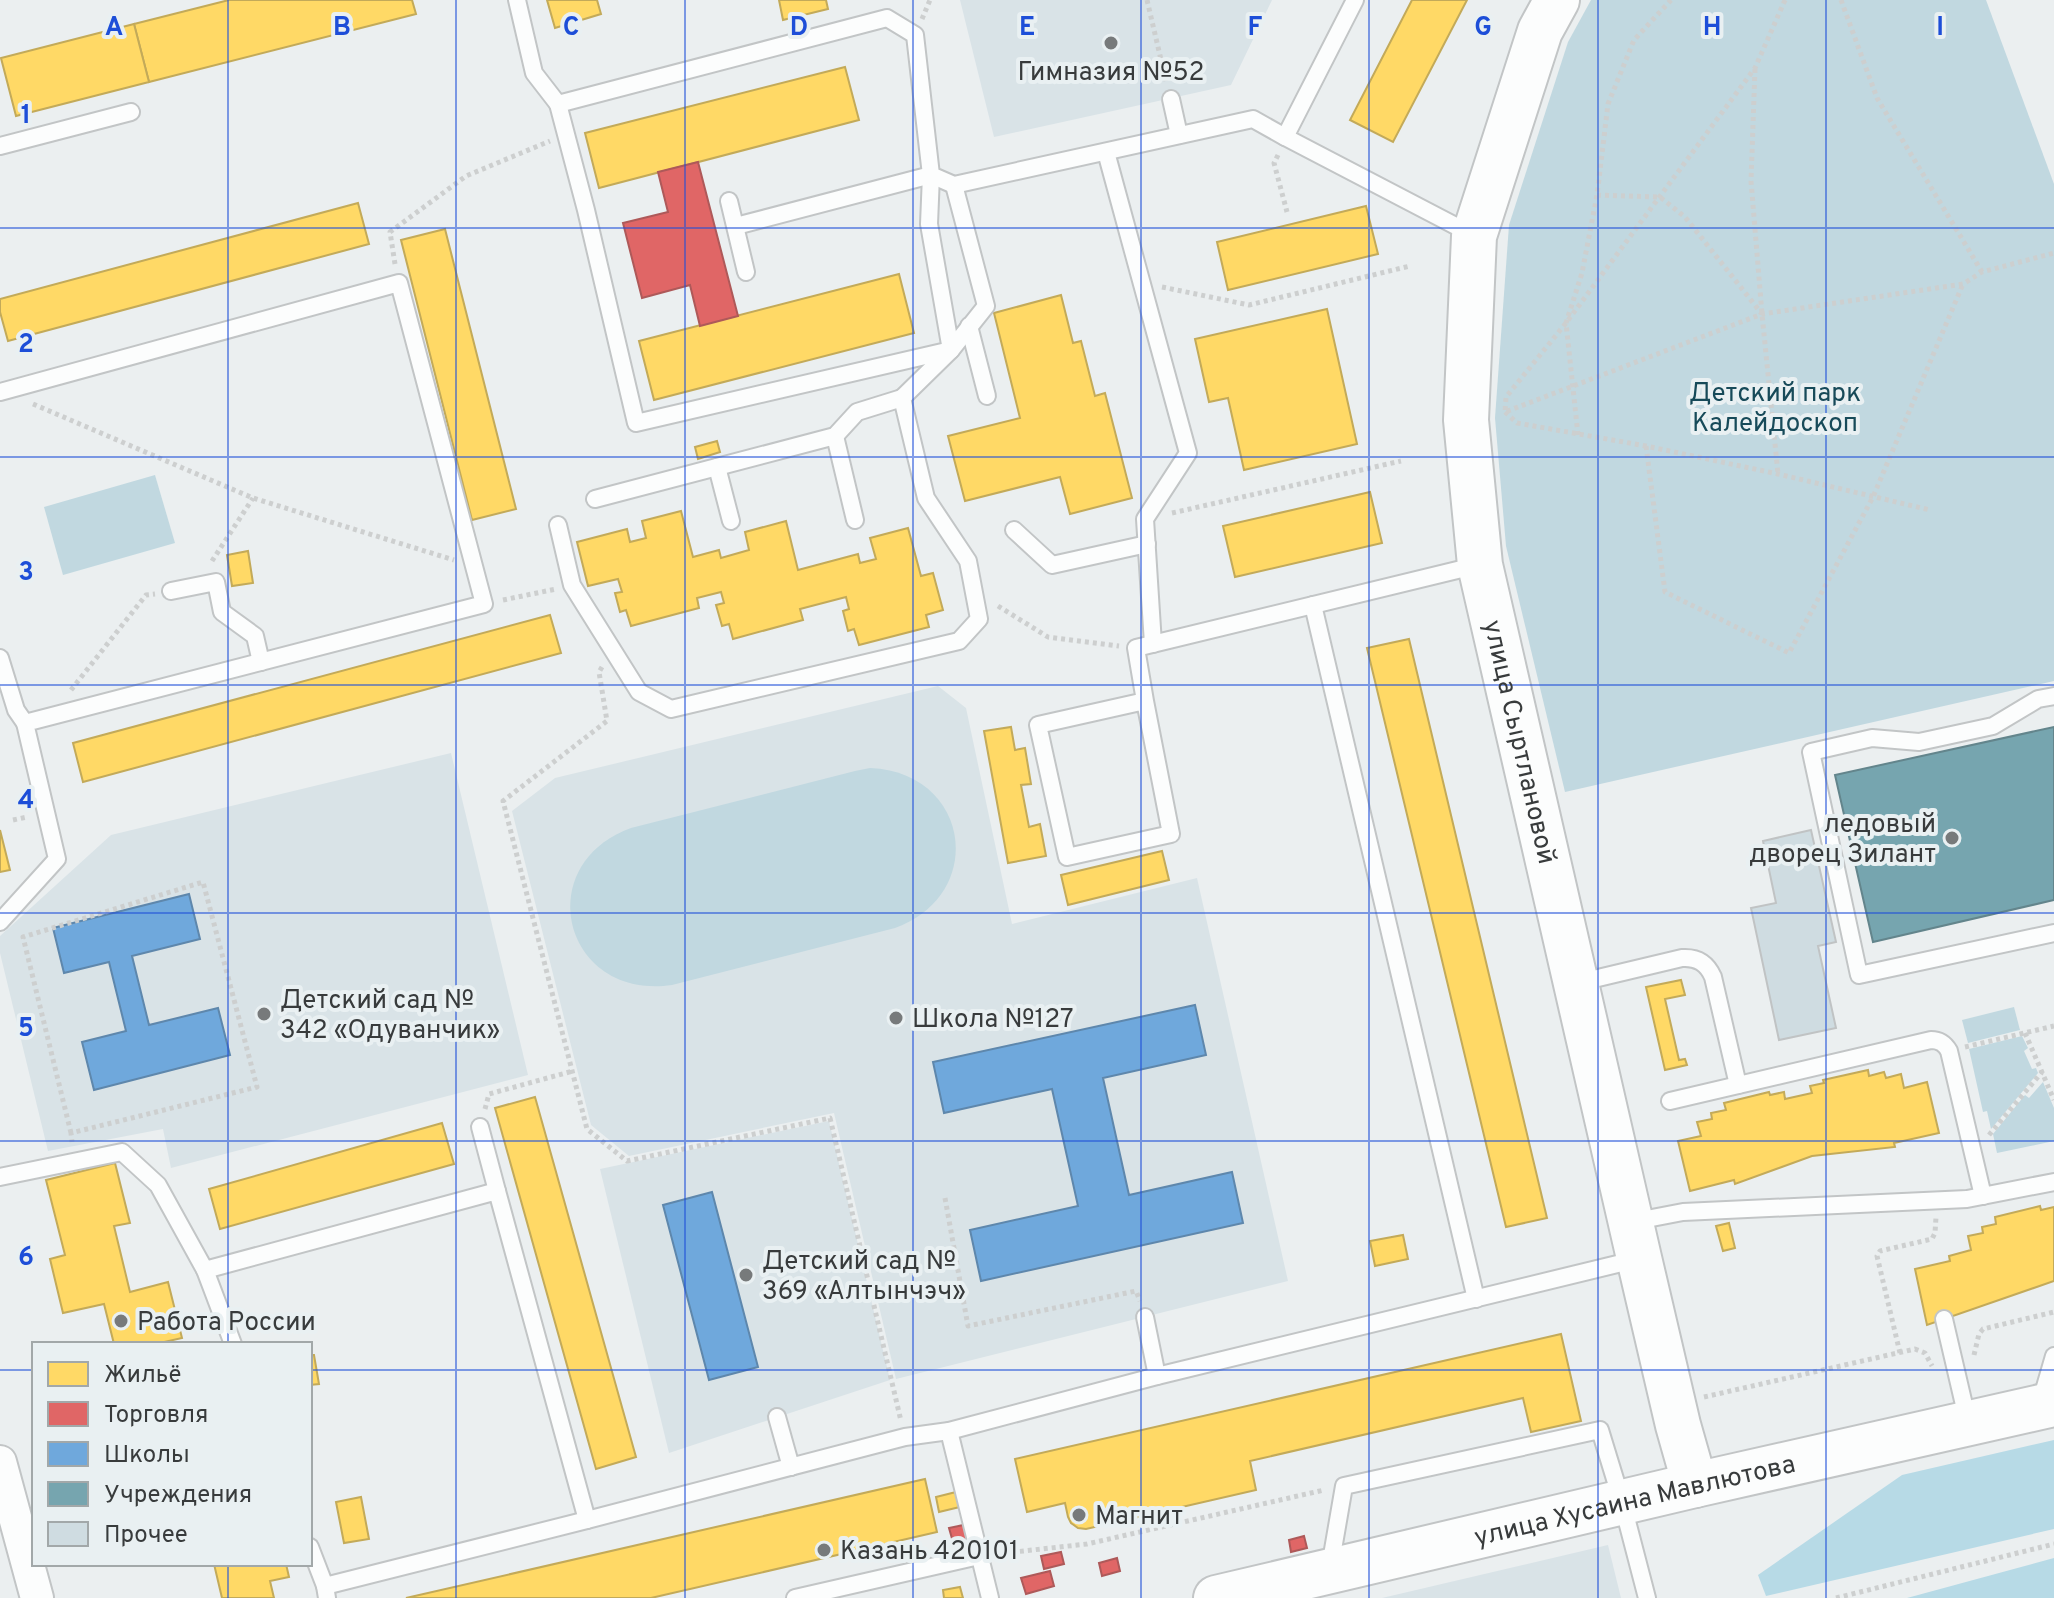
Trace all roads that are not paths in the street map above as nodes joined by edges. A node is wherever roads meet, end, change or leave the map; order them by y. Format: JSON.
{"nodes":[{"id":1,"x":517,"y":0,"type":"edge"},
{"id":2,"x":1355,"y":0,"type":"edge"},
{"id":3,"x":1557,"y":0,"type":"edge"},
{"id":4,"x":1171,"y":99,"type":"road end"},
{"id":5,"x":558,"y":104,"type":"junction"},
{"id":6,"x":131,"y":112,"type":"dead end"},
{"id":7,"x":1179,"y":135,"type":"junction"},
{"id":8,"x":1285,"y":137,"type":"junction"},
{"id":9,"x":0,"y":146,"type":"edge"},
{"id":10,"x":1106,"y":152,"type":"junction"},
{"id":11,"x":931,"y":175,"type":"junction"},
{"id":12,"x":954,"y":185,"type":"junction"},
{"id":13,"x":729,"y":201,"type":"dead end"},
{"id":14,"x":736,"y":226,"type":"junction"},
{"id":15,"x":1474,"y":236,"type":"junction"},
{"id":16,"x":746,"y":272,"type":"dead end"},
{"id":17,"x":969,"y":326,"type":"junction"},
{"id":18,"x":951,"y":350,"type":"junction"},
{"id":19,"x":1,"y":391,"type":"edge"},
{"id":20,"x":987,"y":396,"type":"dead end"},
{"id":21,"x":902,"y":398,"type":"junction"},
{"id":22,"x":835,"y":436,"type":"junction"},
{"id":23,"x":717,"y":467,"type":"junction"},
{"id":24,"x":595,"y":499,"type":"dead end"},
{"id":25,"x":855,"y":520,"type":"dead end"},
{"id":26,"x":731,"y":521,"type":"dead end"},
{"id":27,"x":558,"y":525,"type":"dead end"},
{"id":28,"x":1014,"y":530,"type":"dead end"},
{"id":29,"x":1147,"y":544,"type":"junction"},
{"id":30,"x":1480,"y":565,"type":"junction"},
{"id":31,"x":171,"y":591,"type":"road end"},
{"id":32,"x":1313,"y":605,"type":"junction"},
{"id":33,"x":1153,"y":644,"type":"junction"},
{"id":34,"x":0,"y":658,"type":"edge"},
{"id":35,"x":261,"y":662,"type":"junction"},
{"id":36,"x":2054,"y":696,"type":"edge"},
{"id":37,"x":1145,"y":701,"type":"junction"},
{"id":38,"x":25,"y":723,"type":"junction"},
{"id":39,"x":0,"y":922,"type":"edge"},
{"id":40,"x":2054,"y":933,"type":"edge"},
{"id":41,"x":1576,"y":983,"type":"junction"},
{"id":42,"x":1738,"y":1085,"type":"junction"},
{"id":43,"x":1670,"y":1101,"type":"dead end"},
{"id":44,"x":480,"y":1127,"type":"road end"},
{"id":45,"x":0,"y":1177,"type":"edge"},
{"id":46,"x":2054,"y":1182,"type":"edge"},
{"id":47,"x":497,"y":1191,"type":"junction"},
{"id":48,"x":1983,"y":1196,"type":"junction"},
{"id":49,"x":1635,"y":1240,"type":"junction"},
{"id":50,"x":205,"y":1270,"type":"junction"},
{"id":51,"x":1476,"y":1299,"type":"junction"},
{"id":52,"x":1145,"y":1317,"type":"road end"},
{"id":53,"x":1944,"y":1319,"type":"dead end"},
{"id":54,"x":232,"y":1342,"type":"edge"},
{"id":55,"x":2054,"y":1356,"type":"edge"},
{"id":56,"x":1157,"y":1376,"type":"junction"},
{"id":57,"x":2046,"y":1406,"type":"edge"},
{"id":58,"x":777,"y":1417,"type":"dead end"},
{"id":59,"x":1968,"y":1423,"type":"junction"},
{"id":60,"x":949,"y":1431,"type":"junction"},
{"id":61,"x":0,"y":1462,"type":"edge"},
{"id":62,"x":791,"y":1467,"type":"junction"},
{"id":63,"x":1695,"y":1485,"type":"junction"},
{"id":64,"x":1622,"y":1502,"type":"junction"},
{"id":65,"x":587,"y":1520,"type":"junction"},
{"id":66,"x":312,"y":1553,"type":"edge"},
{"id":67,"x":979,"y":1556,"type":"junction"},
{"id":68,"x":1329,"y":1571,"type":"junction"},
{"id":69,"x":326,"y":1592,"type":"edge"},
{"id":70,"x":37,"y":1598,"type":"edge"},
{"id":71,"x":795,"y":1598,"type":"edge"},
{"id":72,"x":990,"y":1598,"type":"edge"},
{"id":73,"x":1216,"y":1598,"type":"edge"},
{"id":74,"x":1647,"y":1598,"type":"edge"}],
"edges":[{"from":1,"to":5,"type":"lane"},
{"from":2,"to":8,"type":"lane"},
{"from":3,"to":15,"type":"street","name":"улица Сыртлановой"},
{"from":4,"to":7,"type":"lane"},
{"from":5,"to":11,"type":"lane"},
{"from":5,"to":18,"type":"lane"},
{"from":6,"to":9,"type":"lane"},
{"from":7,"to":8,"type":"lane"},
{"from":7,"to":10,"type":"lane"},
{"from":8,"to":15,"type":"lane"},
{"from":10,"to":12,"type":"lane"},
{"from":10,"to":29,"type":"lane"},
{"from":11,"to":12,"type":"lane"},
{"from":11,"to":14,"type":"lane"},
{"from":11,"to":18,"type":"lane"},
{"from":12,"to":17,"type":"lane"},
{"from":13,"to":14,"type":"lane"},
{"from":14,"to":16,"type":"lane"},
{"from":15,"to":30,"type":"street","name":"улица Сыртлановой"},
{"from":17,"to":18,"type":"lane"},
{"from":17,"to":20,"type":"lane"},
{"from":18,"to":21,"type":"lane"},
{"from":19,"to":35,"type":"lane"},
{"from":21,"to":22,"type":"lane"},
{"from":21,"to":27,"type":"lane"},
{"from":22,"to":23,"type":"lane"},
{"from":22,"to":25,"type":"lane"},
{"from":23,"to":24,"type":"lane"},
{"from":23,"to":26,"type":"lane"},
{"from":28,"to":29,"type":"lane"},
{"from":29,"to":33,"type":"lane"},
{"from":30,"to":32,"type":"lane"},
{"from":30,"to":41,"type":"street","name":"улица Сыртлановой"},
{"from":31,"to":35,"type":"lane"},
{"from":32,"to":33,"type":"lane"},
{"from":32,"to":51,"type":"lane"},
{"from":33,"to":37,"type":"lane"},
{"from":34,"to":38,"type":"lane"},
{"from":35,"to":38,"type":"lane"},
{"from":36,"to":40,"type":"lane"},
{"from":37,"to":37,"type":"lane"},
{"from":38,"to":39,"type":"lane"},
{"from":41,"to":42,"type":"lane"},
{"from":41,"to":49,"type":"street","name":"улица Сыртлановой"},
{"from":42,"to":43,"type":"lane"},
{"from":42,"to":48,"type":"lane"},
{"from":44,"to":47,"type":"lane"},
{"from":45,"to":50,"type":"lane"},
{"from":46,"to":48,"type":"lane"},
{"from":47,"to":50,"type":"lane"},
{"from":47,"to":65,"type":"lane"},
{"from":48,"to":49,"type":"lane"},
{"from":49,"to":51,"type":"lane"},
{"from":49,"to":63,"type":"street","name":"улица Сыртлановой"},
{"from":50,"to":54,"type":"lane"},
{"from":51,"to":56,"type":"lane"},
{"from":52,"to":56,"type":"lane"},
{"from":53,"to":59,"type":"lane"},
{"from":55,"to":57,"type":"lane"},
{"from":56,"to":60,"type":"lane"},
{"from":57,"to":59,"type":"street","name":"улица Хусаина Мавлютова"},
{"from":58,"to":62,"type":"lane"},
{"from":59,"to":63,"type":"street","name":"улица Хусаина Мавлютова"},
{"from":60,"to":62,"type":"lane"},
{"from":60,"to":67,"type":"lane"},
{"from":61,"to":70,"type":"street"},
{"from":62,"to":65,"type":"lane"},
{"from":63,"to":64,"type":"street","name":"улица Хусаина Мавлютова"},
{"from":64,"to":68,"type":"street","name":"улица Хусаина Мавлютова"},
{"from":64,"to":68,"type":"lane"},
{"from":64,"to":74,"type":"lane"},
{"from":65,"to":69,"type":"lane"},
{"from":66,"to":69,"type":"lane"},
{"from":67,"to":71,"type":"lane"},
{"from":67,"to":72,"type":"lane"},
{"from":68,"to":73,"type":"street","name":"улица Хусаина Мавлютова"}]}
